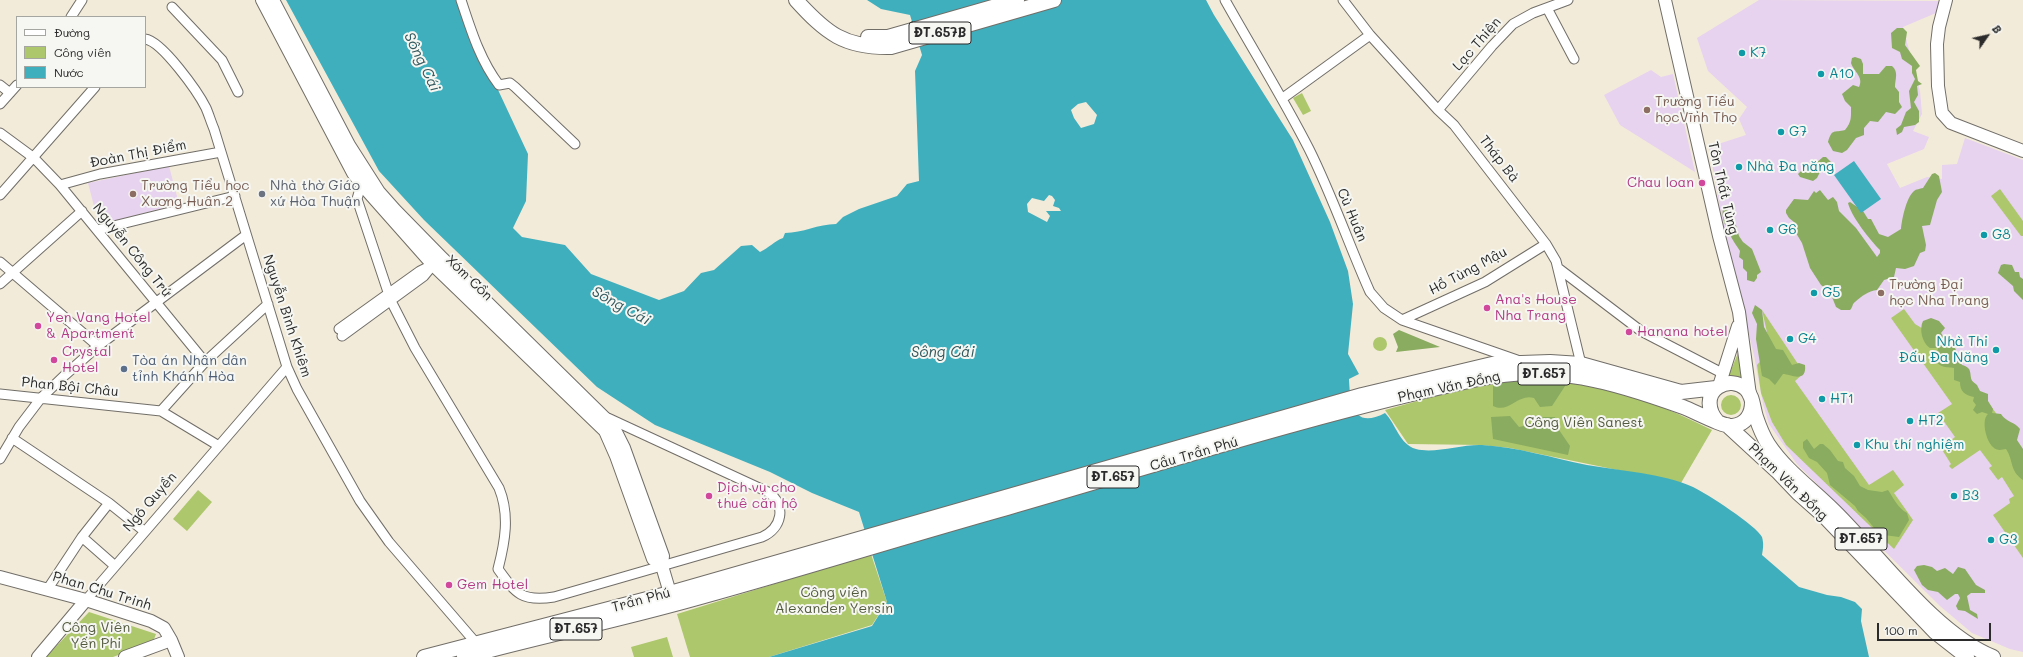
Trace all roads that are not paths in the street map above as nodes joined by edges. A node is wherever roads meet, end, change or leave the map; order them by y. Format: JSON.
{"nodes":[{"id":1,"x":82,"y":0,"type":"edge"},
{"id":2,"x":262,"y":0,"type":"edge"},
{"id":3,"x":273,"y":0,"type":"edge"},
{"id":4,"x":461,"y":0,"type":"edge"},
{"id":5,"x":796,"y":0,"type":"edge"},
{"id":6,"x":806,"y":0,"type":"edge"},
{"id":7,"x":1016,"y":0,"type":"edge"},
{"id":8,"x":1054,"y":0,"type":"edge"},
{"id":9,"x":1225,"y":0,"type":"edge"},
{"id":10,"x":1343,"y":0,"type":"edge"},
{"id":11,"x":1568,"y":0,"type":"edge"},
{"id":12,"x":1665,"y":0,"type":"edge"},
{"id":13,"x":1946,"y":0,"type":"edge"},
{"id":14,"x":172,"y":7,"type":"dead end"},
{"id":15,"x":1547,"y":8,"type":"junction"},
{"id":16,"x":72,"y":16,"type":"edge"},
{"id":17,"x":829,"y":26,"type":"junction"},
{"id":18,"x":1370,"y":35,"type":"junction"},
{"id":19,"x":147,"y":39,"type":"edge"},
{"id":20,"x":1574,"y":59,"type":"dead end"},
{"id":21,"x":0,"y":85,"type":"edge"},
{"id":22,"x":16,"y":86,"type":"edge"},
{"id":23,"x":94,"y":88,"type":"edge"},
{"id":24,"x":238,"y":92,"type":"dead end"},
{"id":25,"x":10,"y":93,"type":"junction"},
{"id":26,"x":1283,"y":98,"type":"junction"},
{"id":27,"x":0,"y":104,"type":"edge"},
{"id":28,"x":1438,"y":110,"type":"junction"},
{"id":29,"x":0,"y":133,"type":"edge"},
{"id":30,"x":575,"y":144,"type":"dead end"},
{"id":31,"x":2023,"y":151,"type":"edge"},
{"id":32,"x":221,"y":152,"type":"junction"},
{"id":33,"x":34,"y":158,"type":"junction"},
{"id":34,"x":60,"y":185,"type":"junction"},
{"id":35,"x":363,"y":186,"type":"junction"},
{"id":36,"x":0,"y":195,"type":"edge"},
{"id":37,"x":235,"y":196,"type":"junction"},
{"id":38,"x":82,"y":211,"type":"junction"},
{"id":39,"x":97,"y":230,"type":"junction"},
{"id":40,"x":246,"y":235,"type":"junction"},
{"id":41,"x":1546,"y":244,"type":"junction"},
{"id":42,"x":437,"y":261,"type":"junction"},
{"id":43,"x":0,"y":262,"type":"edge"},
{"id":44,"x":1558,"y":268,"type":"junction"},
{"id":45,"x":12,"y":273,"type":"junction"},
{"id":46,"x":0,"y":284,"type":"edge"},
{"id":47,"x":390,"y":297,"type":"junction"},
{"id":48,"x":157,"y":303,"type":"junction"},
{"id":49,"x":268,"y":304,"type":"junction"},
{"id":50,"x":1739,"y":312,"type":"junction"},
{"id":51,"x":1402,"y":320,"type":"junction"},
{"id":52,"x":340,"y":332,"type":"dead end"},
{"id":53,"x":98,"y":346,"type":"junction"},
{"id":54,"x":1483,"y":348,"type":"junction"},
{"id":55,"x":205,"y":362,"type":"junction"},
{"id":56,"x":1522,"y":362,"type":"junction"},
{"id":57,"x":1581,"y":364,"type":"junction"},
{"id":58,"x":1486,"y":365,"type":"junction"},
{"id":59,"x":287,"y":367,"type":"junction"},
{"id":60,"x":1719,"y":383,"type":"junction"},
{"id":61,"x":0,"y":394,"type":"edge"},
{"id":62,"x":41,"y":398,"type":"junction"},
{"id":63,"x":1659,"y":399,"type":"junction"},
{"id":64,"x":1751,"y":399,"type":"junction"},
{"id":65,"x":1364,"y":400,"type":"junction"},
{"id":66,"x":162,"y":411,"type":"junction"},
{"id":67,"x":604,"y":422,"type":"junction"},
{"id":68,"x":1722,"y":423,"type":"junction"},
{"id":69,"x":12,"y":438,"type":"junction"},
{"id":70,"x":219,"y":446,"type":"junction"},
{"id":71,"x":0,"y":459,"type":"edge"},
{"id":72,"x":1798,"y":493,"type":"junction"},
{"id":73,"x":109,"y":503,"type":"junction"},
{"id":74,"x":144,"y":531,"type":"junction"},
{"id":75,"x":82,"y":537,"type":"junction"},
{"id":76,"x":859,"y":544,"type":"joint"},
{"id":77,"x":115,"y":566,"type":"junction"},
{"id":78,"x":662,"y":566,"type":"junction"},
{"id":79,"x":0,"y":578,"type":"edge"},
{"id":80,"x":47,"y":590,"type":"junction"},
{"id":81,"x":672,"y":599,"type":"junction"},
{"id":82,"x":86,"y":600,"type":"junction"},
{"id":83,"x":171,"y":640,"type":"junction"},
{"id":84,"x":477,"y":648,"type":"junction"},
{"id":85,"x":38,"y":657,"type":"edge"},
{"id":86,"x":125,"y":657,"type":"edge"},
{"id":87,"x":178,"y":657,"type":"edge"},
{"id":88,"x":424,"y":657,"type":"edge"},
{"id":89,"x":464,"y":657,"type":"edge"},
{"id":90,"x":1967,"y":657,"type":"edge"},
{"id":91,"x":1993,"y":657,"type":"edge"}],
"edges":[{"from":1,"to":16,"type":"street"},
{"from":2,"to":35,"type":"street","name":"Xóm Cồn"},
{"from":3,"to":42,"type":"street","name":"Xóm Cồn"},
{"from":4,"to":30,"type":"street"},
{"from":5,"to":17,"type":"main road","number":"ĐT.657B"},
{"from":6,"to":17,"type":"main road","number":"ĐT.657B"},
{"from":7,"to":17,"type":"main road","number":"ĐT.657B"},
{"from":8,"to":17,"type":"main road","number":"ĐT.657B"},
{"from":9,"to":26,"type":"street","name":"Cù Huân"},
{"from":10,"to":18,"type":"street","name":"Tháp Bà"},
{"from":11,"to":15,"type":"street","name":"Lạc Thiện"},
{"from":12,"to":50,"type":"street","name":"Tôn Thất Tùng"},
{"from":13,"to":31,"type":"street"},
{"from":14,"to":24,"type":"street"},
{"from":15,"to":20,"type":"street"},
{"from":15,"to":28,"type":"street","name":"Lạc Thiện"},
{"from":18,"to":26,"type":"street"},
{"from":18,"to":28,"type":"street","name":"Tháp Bà"},
{"from":19,"to":32,"type":"street","name":"Nguyễn Bình Khiêm"},
{"from":21,"to":25,"type":"street"},
{"from":22,"to":25,"type":"street"},
{"from":23,"to":33,"type":"street"},
{"from":25,"to":27,"type":"street"},
{"from":26,"to":51,"type":"street","name":"Cù Huân"},
{"from":28,"to":41,"type":"street","name":"Tháp Bà"},
{"from":29,"to":33,"type":"street","name":"Nguyễn Công Trứ"},
{"from":32,"to":34,"type":"street","name":"Đoàn Thị Điểm"},
{"from":32,"to":37,"type":"street","name":"Nguyễn Bình Khiêm"},
{"from":33,"to":34,"type":"street","name":"Nguyễn Công Trứ"},
{"from":33,"to":36,"type":"street"},
{"from":34,"to":38,"type":"street","name":"Nguyễn Công Trứ"},
{"from":35,"to":42,"type":"street","name":"Xóm Cồn"},
{"from":35,"to":47,"type":"street"},
{"from":37,"to":39,"type":"street"},
{"from":37,"to":40,"type":"street","name":"Nguyễn Bình Khiêm"},
{"from":38,"to":39,"type":"street","name":"Nguyễn Công Trứ"},
{"from":38,"to":45,"type":"street"},
{"from":39,"to":48,"type":"street","name":"Nguyễn Công Trứ"},
{"from":40,"to":48,"type":"street"},
{"from":40,"to":49,"type":"street","name":"Nguyễn Bình Khiêm"},
{"from":41,"to":44,"type":"street","name":"Tháp Bà"},
{"from":41,"to":51,"type":"street","name":"Hồ Tùng Mậu"},
{"from":42,"to":47,"type":"street"},
{"from":42,"to":67,"type":"street","name":"Xóm Cồn"},
{"from":43,"to":45,"type":"street"},
{"from":44,"to":57,"type":"street","name":"Tháp Bà"},
{"from":44,"to":60,"type":"street"},
{"from":45,"to":46,"type":"street"},
{"from":45,"to":53,"type":"street"},
{"from":47,"to":52,"type":"street"},
{"from":47,"to":78,"type":"street"},
{"from":48,"to":53,"type":"street"},
{"from":48,"to":55,"type":"street","name":"Nguyễn Công Trứ"},
{"from":49,"to":55,"type":"street"},
{"from":49,"to":59,"type":"street","name":"Nguyễn Bình Khiêm"},
{"from":50,"to":60,"type":"street","name":"Tôn Thất Tùng"},
{"from":50,"to":64,"type":"street","name":"Tôn Thất Tùng"},
{"from":51,"to":54,"type":"street","name":"Cù Huân"},
{"from":53,"to":62,"type":"street"},
{"from":54,"to":56,"type":"street","name":"Cù Huân"},
{"from":54,"to":58,"type":"street"},
{"from":55,"to":66,"type":"street"},
{"from":56,"to":57,"type":"main road","name":"Phạm Văn Đồng","number":"ĐT.657"},
{"from":56,"to":58,"type":"main road","name":"Phạm Văn Đồng","number":"ĐT.657"},
{"from":57,"to":60,"type":"main road","name":"Phạm Văn Đồng","number":"ĐT.657"},
{"from":58,"to":65,"type":"main road","name":"Phạm Văn Đồng","number":"ĐT.657"},
{"from":59,"to":70,"type":"street","name":"Ngô Quyền"},
{"from":59,"to":84,"type":"street","name":"Nguyễn Bình Khiêm"},
{"from":60,"to":64,"type":"main road","name":"Phạm Văn Đồng","number":"ĐT.657"},
{"from":60,"to":68,"type":"main road","name":"Phạm Văn Đồng","number":"ĐT.657"},
{"from":61,"to":62,"type":"street","name":"Phan Bội Châu"},
{"from":62,"to":66,"type":"street","name":"Phan Bội Châu"},
{"from":62,"to":69,"type":"street"},
{"from":63,"to":65,"type":"main road","name":"Phạm Văn Đồng","number":"ĐT.657"},
{"from":63,"to":68,"type":"main road","name":"Phạm Văn Đồng","number":"ĐT.657"},
{"from":63,"to":72,"type":"main road"},
{"from":64,"to":68,"type":"main road"},
{"from":64,"to":91,"type":"main road","name":"Phạm Văn Đồng","number":"ĐT.657"},
{"from":65,"to":76,"type":"main road","name":"Cầu Trần Phú","number":"ĐT.657"},
{"from":66,"to":70,"type":"street"},
{"from":67,"to":78,"type":"street","name":"Xóm Cồn"},
{"from":67,"to":78,"type":"street"},
{"from":68,"to":72,"type":"main road","name":"Phạm Văn Đồng","number":"ĐT.657"},
{"from":69,"to":71,"type":"street"},
{"from":69,"to":73,"type":"street"},
{"from":70,"to":74,"type":"street","name":"Ngô Quyền"},
{"from":72,"to":90,"type":"main road","name":"Phạm Văn Đồng","number":"ĐT.657"},
{"from":73,"to":74,"type":"street"},
{"from":73,"to":75,"type":"street"},
{"from":74,"to":77,"type":"street","name":"Ngô Quyền"},
{"from":75,"to":77,"type":"street"},
{"from":75,"to":80,"type":"street"},
{"from":76,"to":81,"type":"main road","name":"Trần Phú","number":"ĐT.657"},
{"from":77,"to":82,"type":"street","name":"Ngô Quyền"},
{"from":78,"to":81,"type":"street","name":"Xóm Cồn"},
{"from":79,"to":80,"type":"street","name":"Phan Chu Trinh"},
{"from":80,"to":82,"type":"street","name":"Phan Chu Trinh"},
{"from":81,"to":84,"type":"main road","name":"Trần Phú","number":"ĐT.657"},
{"from":82,"to":83,"type":"street","name":"Phan Chu Trinh"},
{"from":82,"to":85,"type":"street","name":"Ngô Quyền"},
{"from":83,"to":86,"type":"street"},
{"from":83,"to":87,"type":"street","name":"Phan Chu Trinh"},
{"from":84,"to":88,"type":"main road","name":"Trần Phú","number":"ĐT.657"},
{"from":84,"to":89,"type":"main road","name":"Trần Phú","number":"ĐT.657"}]}
